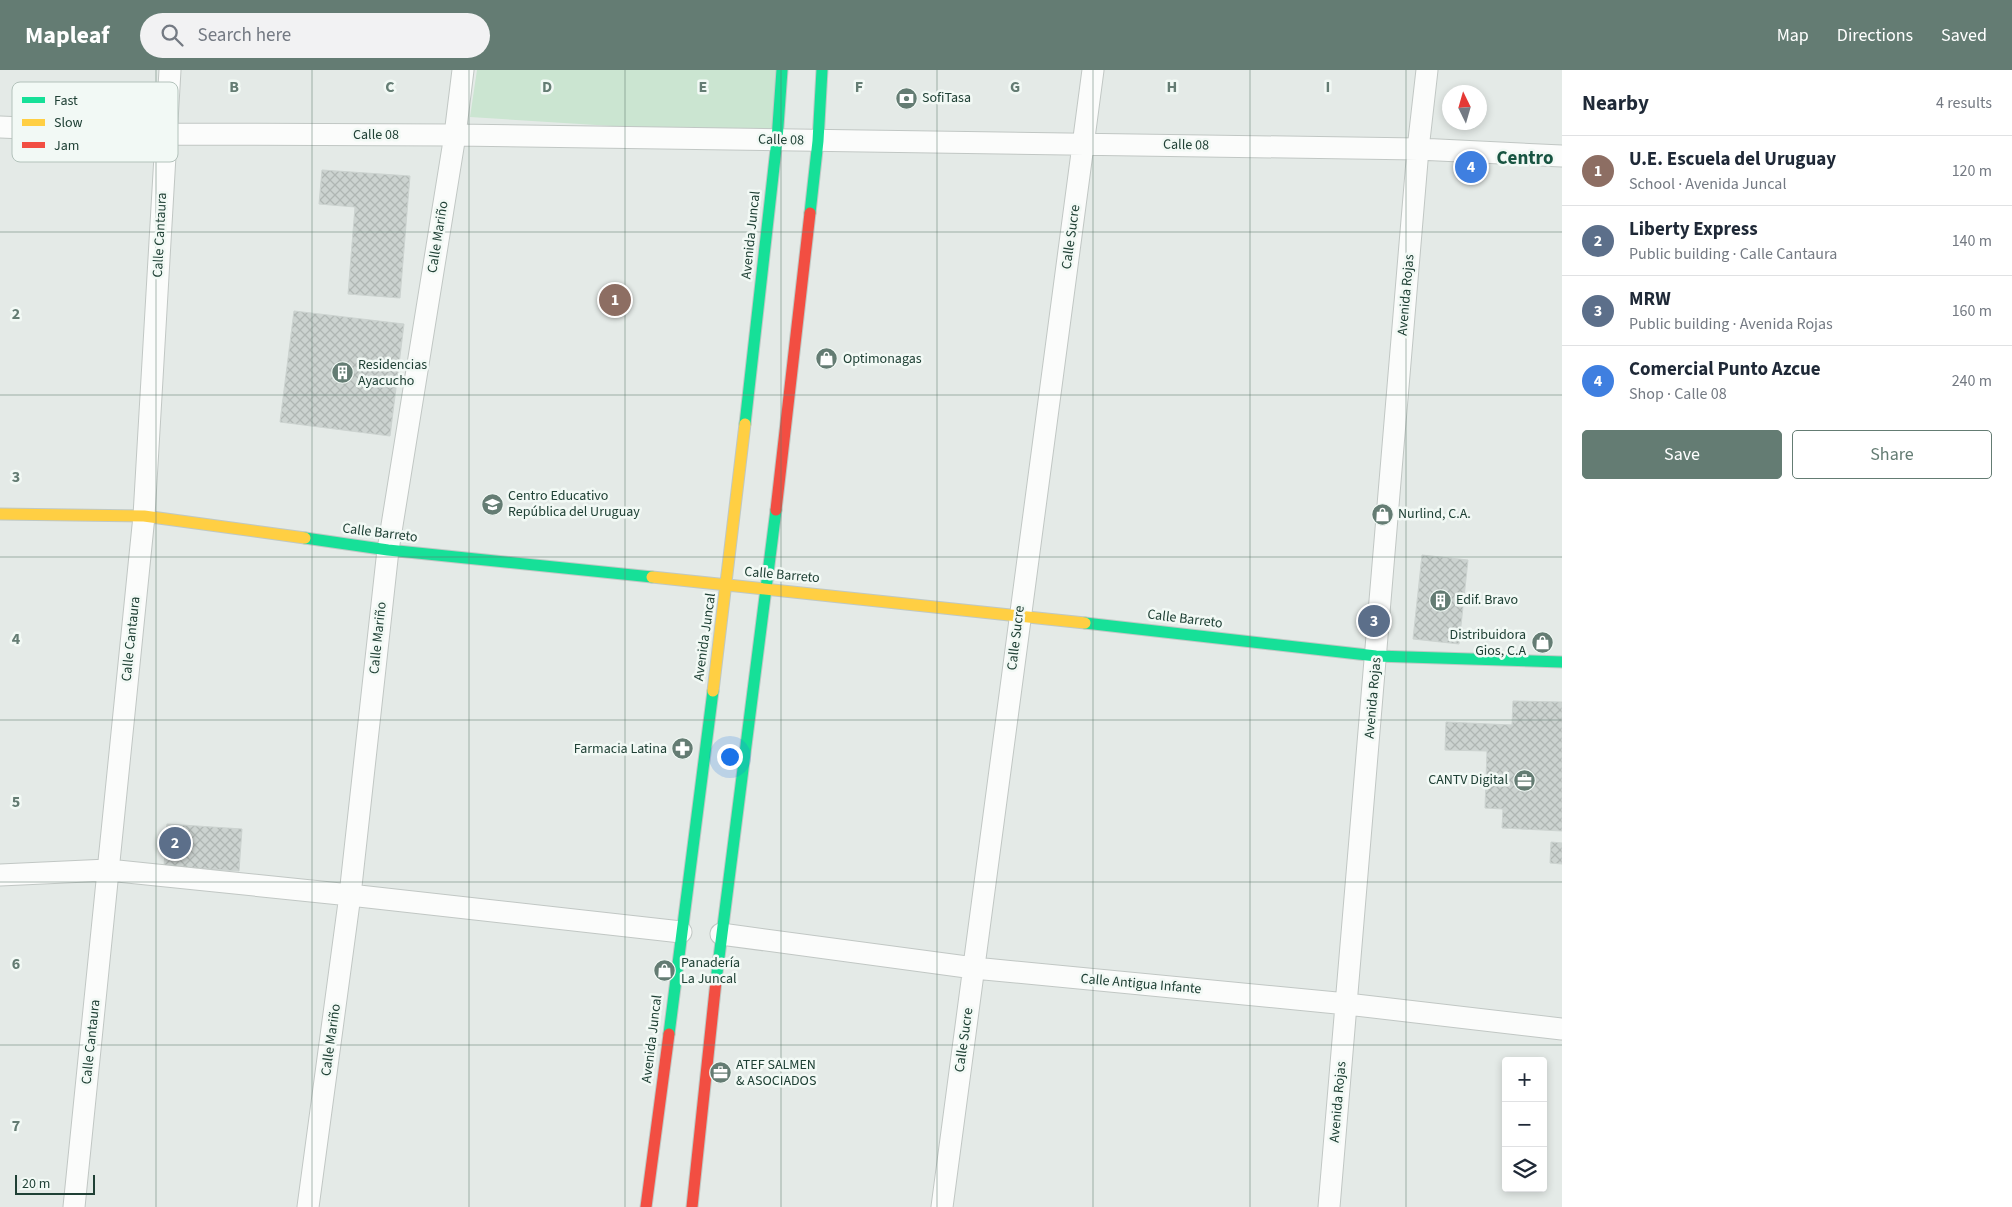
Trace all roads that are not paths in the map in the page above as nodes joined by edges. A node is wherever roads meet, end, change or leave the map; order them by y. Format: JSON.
{"nodes":[{"id":1,"x":463,"y":70,"type":"edge"},
{"id":2,"x":782,"y":70,"type":"edge"},
{"id":3,"x":822,"y":70,"type":"edge"},
{"id":4,"x":1093,"y":70,"type":"edge"},
{"id":5,"x":1427,"y":70,"type":"edge"},
{"id":6,"x":178,"y":134,"type":"edge"},
{"id":7,"x":455,"y":135,"type":"junction"},
{"id":8,"x":776,"y":140,"type":"junction"},
{"id":9,"x":818,"y":141,"type":"junction"},
{"id":10,"x":1084,"y":143,"type":"junction"},
{"id":11,"x":1418,"y":149,"type":"junction"},
{"id":12,"x":1562,"y":156,"type":"edge"},
{"id":13,"x":164,"y":162,"type":"edge"},
{"id":14,"x":0,"y":514,"type":"edge"},
{"id":15,"x":144,"y":516,"type":"junction"},
{"id":16,"x":388,"y":550,"type":"junction"},
{"id":17,"x":727,"y":586,"type":"junction"},
{"id":18,"x":767,"y":588,"type":"junction"},
{"id":19,"x":1019,"y":615,"type":"junction"},
{"id":20,"x":1376,"y":656,"type":"junction"},
{"id":21,"x":1562,"y":662,"type":"edge"},
{"id":22,"x":108,"y":870,"type":"junction"},
{"id":23,"x":0,"y":875,"type":"edge"},
{"id":24,"x":350,"y":894,"type":"junction"},
{"id":25,"x":682,"y":932,"type":"junction"},
{"id":26,"x":721,"y":934,"type":"junction"},
{"id":27,"x":974,"y":968,"type":"junction"},
{"id":28,"x":1347,"y":1004,"type":"junction"},
{"id":29,"x":1562,"y":1029,"type":"edge"},
{"id":30,"x":74,"y":1207,"type":"edge"},
{"id":31,"x":308,"y":1207,"type":"edge"},
{"id":32,"x":646,"y":1207,"type":"edge"},
{"id":33,"x":692,"y":1207,"type":"edge"},
{"id":34,"x":942,"y":1207,"type":"edge"},
{"id":35,"x":1329,"y":1207,"type":"edge"}],
"edges":[{"from":1,"to":7,"type":"street","name":"Calle Mariño"},
{"from":2,"to":8,"type":"street","name":"Avenida Juncal"},
{"from":3,"to":9,"type":"street"},
{"from":4,"to":10,"type":"street","name":"Calle Sucre"},
{"from":5,"to":11,"type":"street","name":"Avenida Rojas"},
{"from":6,"to":7,"type":"street","name":"Calle 08"},
{"from":7,"to":8,"type":"street","name":"Calle 08"},
{"from":7,"to":16,"type":"street","name":"Calle Mariño"},
{"from":8,"to":9,"type":"street","name":"Calle 08"},
{"from":8,"to":17,"type":"street","name":"Avenida Juncal"},
{"from":9,"to":10,"type":"street","name":"Calle 08"},
{"from":9,"to":18,"type":"street"},
{"from":10,"to":11,"type":"street","name":"Calle 08"},
{"from":10,"to":19,"type":"street","name":"Calle Sucre"},
{"from":11,"to":12,"type":"street","name":"Calle 08"},
{"from":11,"to":20,"type":"street","name":"Avenida Rojas"},
{"from":13,"to":15,"type":"street","name":"Calle Cantaura"},
{"from":14,"to":15,"type":"street","name":"Calle Barreto"},
{"from":15,"to":16,"type":"street","name":"Calle Barreto"},
{"from":15,"to":22,"type":"street","name":"Calle Cantaura"},
{"from":16,"to":17,"type":"street","name":"Calle Barreto"},
{"from":16,"to":24,"type":"street","name":"Calle Mariño"},
{"from":17,"to":18,"type":"street","name":"Calle Barreto"},
{"from":17,"to":25,"type":"street","name":"Avenida Juncal"},
{"from":18,"to":19,"type":"street","name":"Calle Barreto"},
{"from":18,"to":26,"type":"street"},
{"from":19,"to":20,"type":"street","name":"Calle Barreto"},
{"from":19,"to":27,"type":"street","name":"Calle Sucre"},
{"from":20,"to":21,"type":"street","name":"Calle Barreto"},
{"from":20,"to":28,"type":"street","name":"Avenida Rojas"},
{"from":22,"to":23,"type":"street"},
{"from":22,"to":24,"type":"street"},
{"from":22,"to":30,"type":"street","name":"Calle Cantaura"},
{"from":24,"to":25,"type":"street"},
{"from":24,"to":31,"type":"street","name":"Calle Mariño"},
{"from":25,"to":32,"type":"street","name":"Avenida Juncal"},
{"from":26,"to":27,"type":"street","name":"Calle Antigua Infante"},
{"from":26,"to":33,"type":"street"},
{"from":27,"to":28,"type":"street","name":"Calle Antigua Infante"},
{"from":27,"to":34,"type":"street","name":"Calle Sucre"},
{"from":28,"to":29,"type":"street","name":"Calle Antigua Infante"},
{"from":28,"to":35,"type":"street","name":"Avenida Rojas"}]}
